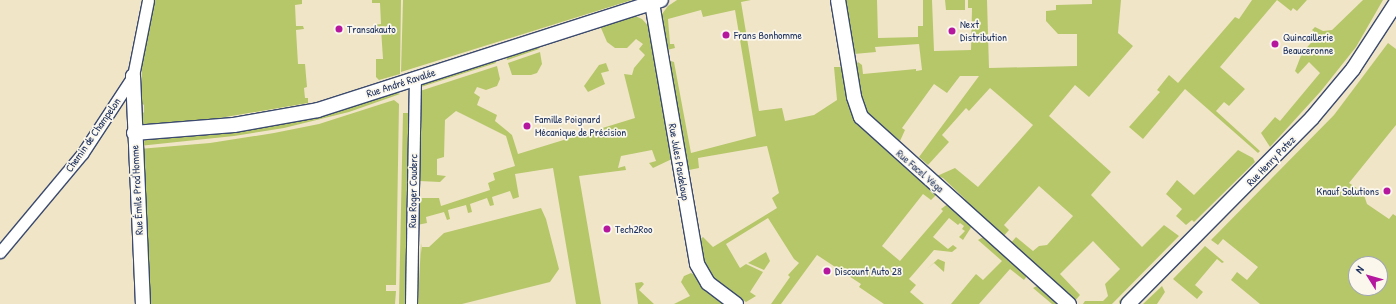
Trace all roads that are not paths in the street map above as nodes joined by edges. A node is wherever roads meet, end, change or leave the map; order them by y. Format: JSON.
{"nodes":[{"id":1,"x":148,"y":0,"type":"edge"},
{"id":2,"x":838,"y":0,"type":"edge"},
{"id":3,"x":656,"y":1,"type":"edge"},
{"id":4,"x":1396,"y":3,"type":"edge"},
{"id":5,"x":133,"y":76,"type":"junction"},
{"id":6,"x":415,"y":79,"type":"junction"},
{"id":7,"x":134,"y":133,"type":"junction"},
{"id":8,"x":0,"y":252,"type":"edge"},
{"id":9,"x":143,"y":304,"type":"edge"},
{"id":10,"x":410,"y":304,"type":"edge"},
{"id":11,"x":736,"y":304,"type":"edge"},
{"id":12,"x":1069,"y":304,"type":"edge"},
{"id":13,"x":1128,"y":304,"type":"edge"}],
"edges":[{"from":1,"to":5,"type":"street","name":"Chemin de Champelon"},
{"from":2,"to":12,"type":"street","name":"Rue Facel Véga"},
{"from":3,"to":6,"type":"street","name":"Rue André Ravalée"},
{"from":3,"to":11,"type":"street","name":"Rue Jules Pasdeloup"},
{"from":4,"to":13,"type":"street","name":"Rue Henry Potez"},
{"from":5,"to":7,"type":"street","name":"Rue Émile Prod'Homme"},
{"from":5,"to":8,"type":"street","name":"Chemin de Champelon"},
{"from":6,"to":7,"type":"street","name":"Rue André Ravalée"},
{"from":6,"to":10,"type":"street","name":"Rue Roger Couderc"},
{"from":7,"to":9,"type":"street","name":"Rue Émile Prod'Homme"}]}
